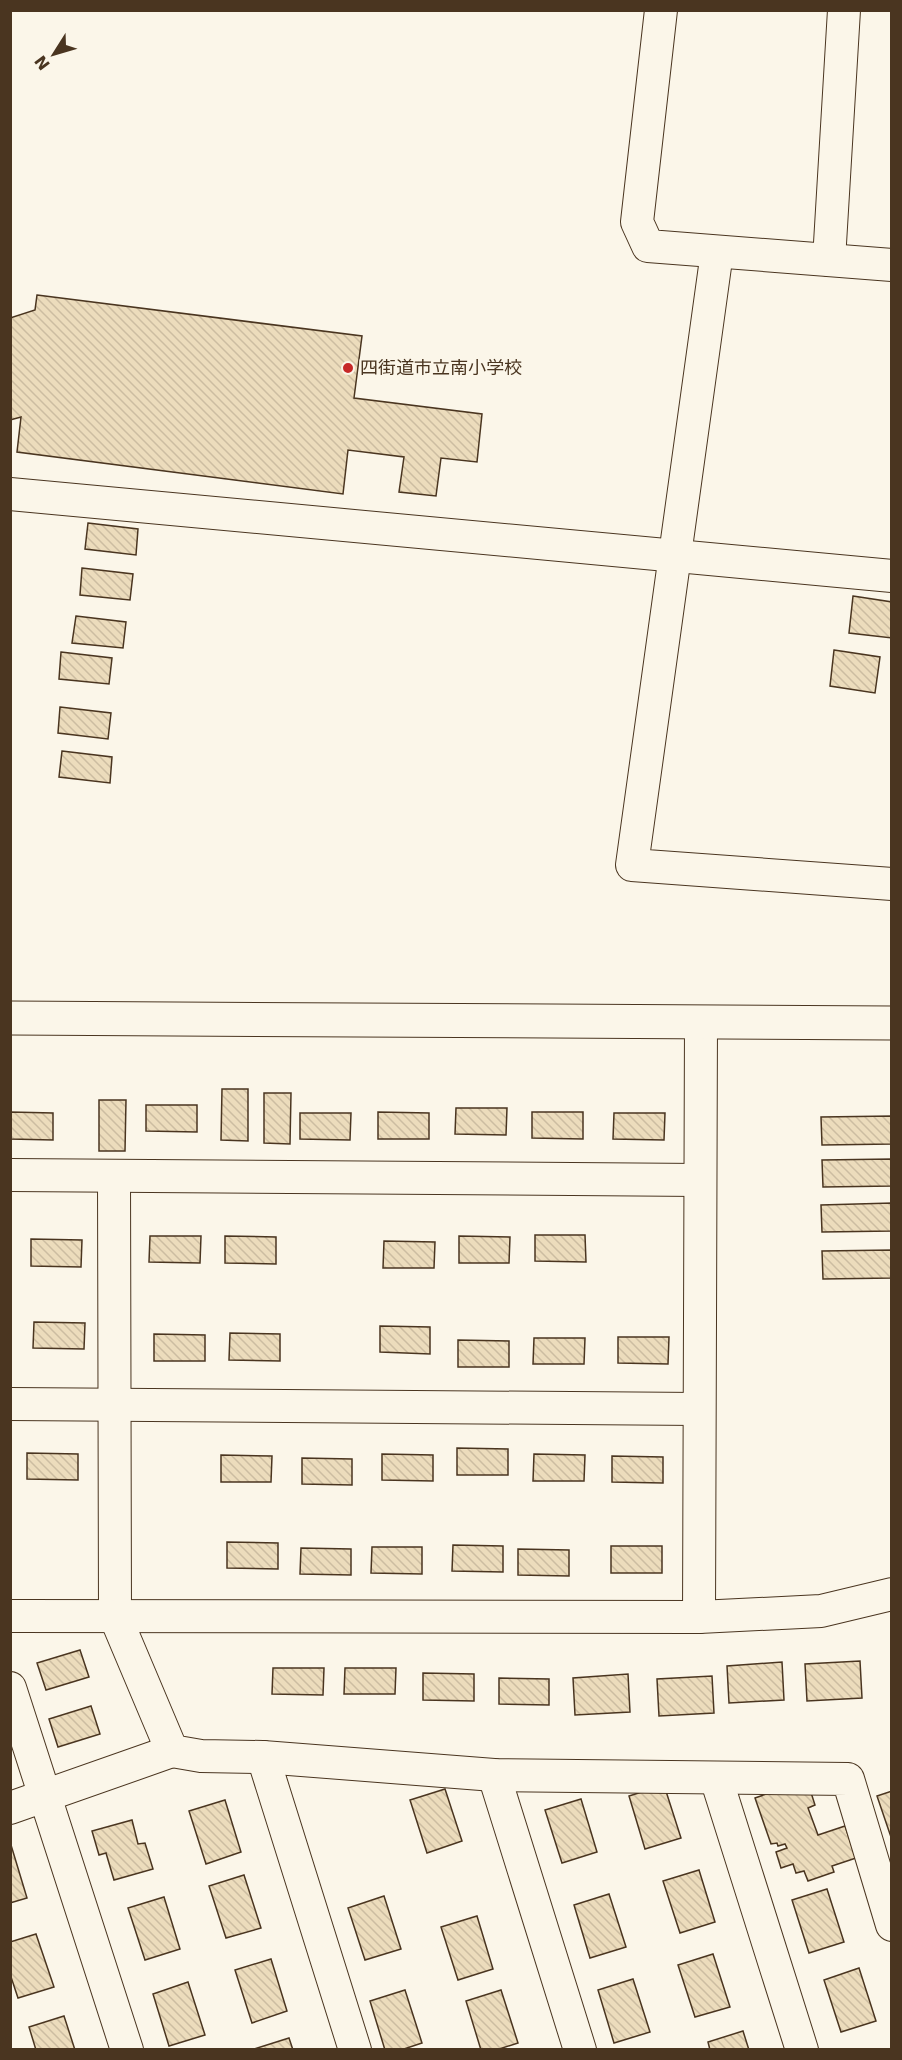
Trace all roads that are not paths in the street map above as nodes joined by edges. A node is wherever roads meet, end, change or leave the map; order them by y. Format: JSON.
{"nodes":[{"id":1,"x":661,"y":10,"type":"edge"},
{"id":2,"x":844,"y":10,"type":"edge"},
{"id":3,"x":717,"y":252,"type":"junction"},
{"id":4,"x":829,"y":260,"type":"junction"},
{"id":5,"x":891,"y":265,"type":"edge"},
{"id":6,"x":10,"y":494,"type":"edge"},
{"id":7,"x":674,"y":556,"type":"junction"},
{"id":8,"x":891,"y":576,"type":"edge"},
{"id":9,"x":891,"y":884,"type":"edge"},
{"id":10,"x":10,"y":1018,"type":"edge"},
{"id":11,"x":701,"y":1023,"type":"junction"},
{"id":12,"x":891,"y":1023,"type":"edge"},
{"id":13,"x":10,"y":1175,"type":"edge"},
{"id":14,"x":114,"y":1176,"type":"junction"},
{"id":15,"x":700,"y":1180,"type":"junction"},
{"id":16,"x":10,"y":1404,"type":"edge"},
{"id":17,"x":115,"y":1405,"type":"junction"},
{"id":18,"x":699,"y":1410,"type":"junction"},
{"id":19,"x":891,"y":1594,"type":"edge"},
{"id":20,"x":10,"y":1616,"type":"edge"},
{"id":21,"x":115,"y":1616,"type":"junction"},
{"id":22,"x":699,"y":1617,"type":"junction"},
{"id":23,"x":10,"y":1688,"type":"edge"},
{"id":24,"x":172,"y":1750,"type":"junction"},
{"id":25,"x":263,"y":1757,"type":"junction"},
{"id":26,"x":494,"y":1775,"type":"junction"},
{"id":27,"x":716,"y":1778,"type":"junction"},
{"id":28,"x":45,"y":1796,"type":"junction"},
{"id":29,"x":10,"y":1808,"type":"edge"},
{"id":30,"x":891,"y":1925,"type":"edge"},
{"id":31,"x":127,"y":2049,"type":"edge"},
{"id":32,"x":355,"y":2049,"type":"edge"},
{"id":33,"x":580,"y":2049,"type":"edge"},
{"id":34,"x":802,"y":2049,"type":"edge"}],
"edges":[{"from":1,"to":3,"type":"street"},
{"from":2,"to":4,"type":"street"},
{"from":3,"to":4,"type":"street"},
{"from":3,"to":7,"type":"street"},
{"from":4,"to":5,"type":"street"},
{"from":6,"to":7,"type":"street"},
{"from":7,"to":8,"type":"street"},
{"from":7,"to":9,"type":"street"},
{"from":10,"to":11,"type":"street"},
{"from":11,"to":12,"type":"street"},
{"from":11,"to":15,"type":"street"},
{"from":13,"to":14,"type":"street"},
{"from":14,"to":15,"type":"street"},
{"from":14,"to":17,"type":"street"},
{"from":15,"to":18,"type":"street"},
{"from":16,"to":17,"type":"street"},
{"from":17,"to":18,"type":"street"},
{"from":17,"to":21,"type":"street"},
{"from":18,"to":22,"type":"street"},
{"from":19,"to":22,"type":"street"},
{"from":20,"to":21,"type":"street"},
{"from":21,"to":22,"type":"street"},
{"from":21,"to":24,"type":"street"},
{"from":23,"to":28,"type":"street"},
{"from":24,"to":25,"type":"street"},
{"from":24,"to":28,"type":"street"},
{"from":25,"to":26,"type":"street"},
{"from":25,"to":32,"type":"street"},
{"from":26,"to":27,"type":"street"},
{"from":26,"to":33,"type":"street"},
{"from":27,"to":30,"type":"street"},
{"from":27,"to":34,"type":"street"},
{"from":28,"to":29,"type":"street"},
{"from":28,"to":31,"type":"street"}]}
